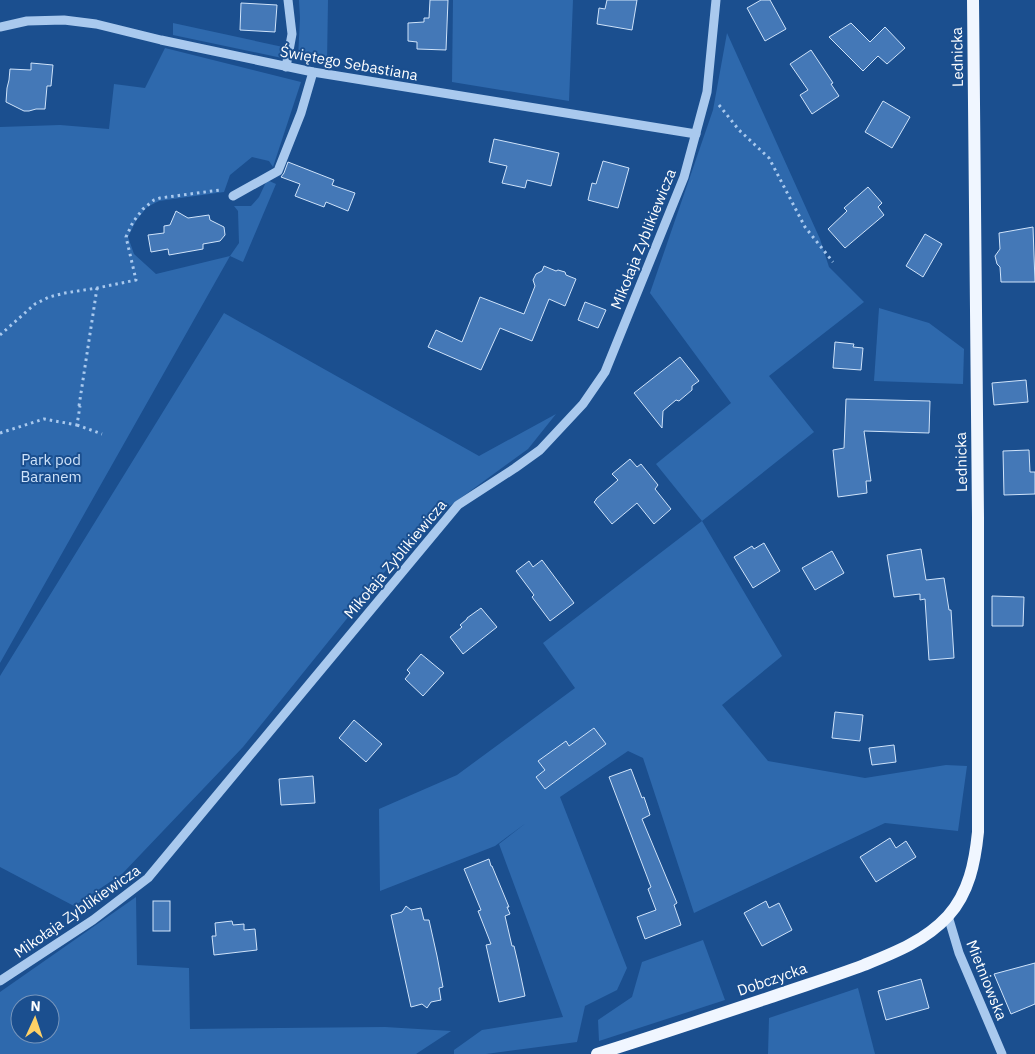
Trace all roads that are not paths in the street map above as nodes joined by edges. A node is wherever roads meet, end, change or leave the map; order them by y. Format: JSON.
{"nodes":[{"id":1,"x":288,"y":0,"type":"edge"},
{"id":2,"x":716,"y":0,"type":"edge"},
{"id":3,"x":973,"y":0,"type":"edge"},
{"id":4,"x":0,"y":27,"type":"edge"},
{"id":5,"x":286,"y":67,"type":"junction"},
{"id":6,"x":313,"y":72,"type":"junction"},
{"id":7,"x":696,"y":134,"type":"junction"},
{"id":8,"x":233,"y":196,"type":"road end"},
{"id":9,"x":948,"y":916,"type":"junction"},
{"id":10,"x":0,"y":981,"type":"edge"},
{"id":11,"x":597,"y":1054,"type":"edge"},
{"id":12,"x":1002,"y":1054,"type":"edge"}],
"edges":[{"from":1,"to":5,"type":"street"},
{"from":2,"to":7,"type":"street","name":"Mikołaja Zyblikiewicza"},
{"from":3,"to":9,"type":"main road","name":"Lednicka"},
{"from":4,"to":5,"type":"street","name":"Świętego Sebastiana"},
{"from":5,"to":6,"type":"street","name":"Świętego Sebastiana"},
{"from":6,"to":7,"type":"street","name":"Świętego Sebastiana"},
{"from":6,"to":8,"type":"street"},
{"from":7,"to":10,"type":"street","name":"Mikołaja Zyblikiewicza"},
{"from":9,"to":11,"type":"main road","name":"Dobczycka"},
{"from":9,"to":12,"type":"street","name":"Mietniowska"}]}
